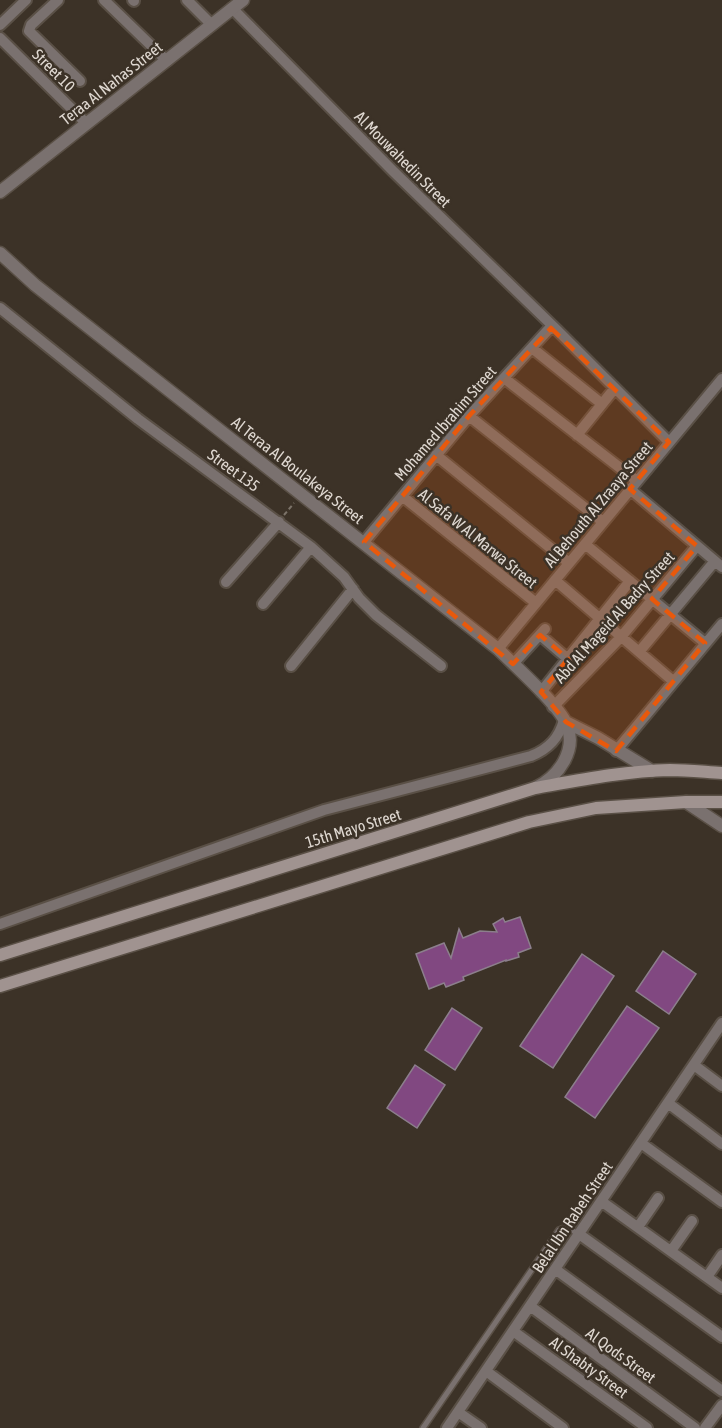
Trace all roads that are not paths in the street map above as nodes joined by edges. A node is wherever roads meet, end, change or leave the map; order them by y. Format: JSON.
{"nodes":[{"id":1,"x":26,"y":0,"type":"edge"},
{"id":2,"x":58,"y":0,"type":"edge"},
{"id":3,"x":104,"y":0,"type":"edge"},
{"id":4,"x":187,"y":0,"type":"edge"},
{"id":5,"x":243,"y":0,"type":"edge"},
{"id":6,"x":232,"y":9,"type":"junction"},
{"id":7,"x":0,"y":25,"type":"edge"},
{"id":8,"x":212,"y":25,"type":"junction"},
{"id":9,"x":0,"y":38,"type":"edge"},
{"id":10,"x":167,"y":61,"type":"junction"},
{"id":11,"x":80,"y":81,"type":"dead end"},
{"id":12,"x":87,"y":124,"type":"junction"},
{"id":13,"x":0,"y":192,"type":"edge"},
{"id":14,"x":0,"y":253,"type":"edge"},
{"id":15,"x":0,"y":308,"type":"edge"},
{"id":16,"x":554,"y":328,"type":"junction"},
{"id":17,"x":532,"y":348,"type":"junction"},
{"id":18,"x":504,"y":378,"type":"junction"},
{"id":19,"x":722,"y":378,"type":"edge"},
{"id":20,"x":615,"y":388,"type":"junction"},
{"id":21,"x":602,"y":405,"type":"junction"},
{"id":22,"x":469,"y":416,"type":"junction"},
{"id":23,"x":577,"y":435,"type":"junction"},
{"id":24,"x":669,"y":442,"type":"junction"},
{"id":25,"x":436,"y":455,"type":"junction"},
{"id":26,"x":634,"y":485,"type":"junction"},
{"id":27,"x":402,"y":496,"type":"junction"},
{"id":28,"x":279,"y":522,"type":"junction"},
{"id":29,"x":603,"y":522,"type":"junction"},
{"id":30,"x":364,"y":542,"type":"junction"},
{"id":31,"x":585,"y":544,"type":"junction"},
{"id":32,"x":697,"y":546,"type":"junction"},
{"id":33,"x":311,"y":548,"type":"junction"},
{"id":34,"x":569,"y":563,"type":"junction"},
{"id":35,"x":718,"y":564,"type":"edge"},
{"id":36,"x":555,"y":580,"type":"junction"},
{"id":37,"x":630,"y":581,"type":"junction"},
{"id":38,"x":226,"y":582,"type":"dead end"},
{"id":39,"x":353,"y":590,"type":"junction"},
{"id":40,"x":652,"y":599,"type":"junction"},
{"id":41,"x":536,"y":603,"type":"junction"},
{"id":42,"x":263,"y":604,"type":"dead end"},
{"id":43,"x":670,"y":614,"type":"junction"},
{"id":44,"x":600,"y":619,"type":"junction"},
{"id":45,"x":722,"y":624,"type":"edge"},
{"id":46,"x":621,"y":637,"type":"junction"},
{"id":47,"x":705,"y":643,"type":"junction"},
{"id":48,"x":498,"y":649,"type":"junction"},
{"id":49,"x":639,"y":652,"type":"junction"},
{"id":50,"x":568,"y":659,"type":"junction"},
{"id":51,"x":513,"y":664,"type":"junction"},
{"id":52,"x":291,"y":666,"type":"dead end"},
{"id":53,"x":441,"y":666,"type":"dead end"},
{"id":54,"x":674,"y":681,"type":"junction"},
{"id":55,"x":541,"y":692,"type":"junction"},
{"id":56,"x":553,"y":707,"type":"junction"},
{"id":57,"x":565,"y":721,"type":"junction"},
{"id":58,"x":616,"y":751,"type":"junction"},
{"id":59,"x":652,"y":771,"type":"junction"},
{"id":60,"x":722,"y":773,"type":"edge"},
{"id":61,"x":535,"y":788,"type":"junction"},
{"id":62,"x":686,"y":802,"type":"junction"},
{"id":63,"x":722,"y":802,"type":"edge"},
{"id":64,"x":722,"y":826,"type":"edge"},
{"id":65,"x":0,"y":924,"type":"edge"},
{"id":66,"x":0,"y":955,"type":"edge"},
{"id":67,"x":0,"y":986,"type":"edge"},
{"id":68,"x":720,"y":1029,"type":"edge"},
{"id":69,"x":694,"y":1065,"type":"junction"},
{"id":70,"x":722,"y":1086,"type":"edge"},
{"id":71,"x":668,"y":1103,"type":"junction"},
{"id":72,"x":641,"y":1143,"type":"junction"},
{"id":73,"x":722,"y":1144,"type":"edge"},
{"id":74,"x":658,"y":1198,"type":"dead end"},
{"id":75,"x":602,"y":1201,"type":"junction"},
{"id":76,"x":722,"y":1202,"type":"edge"},
{"id":77,"x":692,"y":1221,"type":"dead end"},
{"id":78,"x":638,"y":1227,"type":"junction"},
{"id":79,"x":579,"y":1234,"type":"junction"},
{"id":80,"x":670,"y":1251,"type":"junction"},
{"id":81,"x":722,"y":1255,"type":"edge"},
{"id":82,"x":555,"y":1269,"type":"junction"},
{"id":83,"x":707,"y":1277,"type":"junction"},
{"id":84,"x":722,"y":1288,"type":"edge"},
{"id":85,"x":530,"y":1306,"type":"junction"},
{"id":86,"x":513,"y":1331,"type":"junction"},
{"id":87,"x":722,"y":1337,"type":"edge"},
{"id":88,"x":486,"y":1371,"type":"junction"},
{"id":89,"x":722,"y":1391,"type":"edge"},
{"id":90,"x":722,"y":1405,"type":"edge"},
{"id":91,"x":458,"y":1412,"type":"junction"},
{"id":92,"x":711,"y":1426,"type":"edge"},
{"id":93,"x":423,"y":1428,"type":"edge"},
{"id":94,"x":447,"y":1428,"type":"edge"},
{"id":95,"x":481,"y":1428,"type":"edge"},
{"id":96,"x":563,"y":1428,"type":"edge"},
{"id":97,"x":647,"y":1428,"type":"edge"},
{"id":98,"x":695,"y":1428,"type":"edge"}],
"edges":[{"from":1,"to":7,"type":"street"},
{"from":2,"to":11,"type":"street"},
{"from":3,"to":10,"type":"street"},
{"from":4,"to":8,"type":"street"},
{"from":5,"to":6,"type":"street","name":"Teraa Al Nahas Street"},
{"from":6,"to":8,"type":"street","name":"Teraa Al Nahas Street"},
{"from":6,"to":16,"type":"street","name":"Al Mouwahedin Street"},
{"from":8,"to":10,"type":"street","name":"Teraa Al Nahas Street"},
{"from":9,"to":12,"type":"street","name":"Street 10"},
{"from":10,"to":12,"type":"street","name":"Teraa Al Nahas Street"},
{"from":12,"to":13,"type":"street","name":"Teraa Al Nahas Street"},
{"from":14,"to":30,"type":"street","name":"Al Teraa Al Boulakeya Street"},
{"from":15,"to":28,"type":"street","name":"Street 135"},
{"from":16,"to":17,"type":"street","name":"Mohamed Ibrahim Street"},
{"from":16,"to":20,"type":"street","name":"Al Mouwahedin Street"},
{"from":17,"to":18,"type":"street","name":"Mohamed Ibrahim Street"},
{"from":17,"to":21,"type":"street"},
{"from":18,"to":22,"type":"street","name":"Mohamed Ibrahim Street"},
{"from":18,"to":23,"type":"street"},
{"from":19,"to":24,"type":"street","name":"Al Behouth Al Zraaya Street"},
{"from":20,"to":21,"type":"street"},
{"from":20,"to":24,"type":"street","name":"Al Mouwahedin Street"},
{"from":21,"to":23,"type":"street"},
{"from":22,"to":25,"type":"street","name":"Mohamed Ibrahim Street"},
{"from":22,"to":29,"type":"street"},
{"from":23,"to":26,"type":"street"},
{"from":24,"to":26,"type":"street","name":"Al Behouth Al Zraaya Street"},
{"from":25,"to":27,"type":"street","name":"Mohamed Ibrahim Street"},
{"from":25,"to":34,"type":"street"},
{"from":26,"to":29,"type":"street","name":"Al Behouth Al Zraaya Street"},
{"from":26,"to":32,"type":"street"},
{"from":27,"to":30,"type":"street","name":"Mohamed Ibrahim Street"},
{"from":27,"to":41,"type":"street","name":"Al Safa W Al Marwa Street"},
{"from":28,"to":33,"type":"street","name":"Street 135"},
{"from":28,"to":38,"type":"street"},
{"from":29,"to":31,"type":"street","name":"Al Behouth Al Zraaya Street"},
{"from":30,"to":48,"type":"street","name":"Al Teraa Al Boulakeya Street"},
{"from":31,"to":34,"type":"street","name":"Al Behouth Al Zraaya Street"},
{"from":31,"to":37,"type":"street"},
{"from":32,"to":35,"type":"street"},
{"from":32,"to":40,"type":"street","name":"Abd Al Mageid Al Badry Street"},
{"from":33,"to":39,"type":"street","name":"Street 135"},
{"from":33,"to":42,"type":"street"},
{"from":34,"to":36,"type":"street","name":"Al Behouth Al Zraaya Street"},
{"from":35,"to":43,"type":"street"},
{"from":36,"to":41,"type":"street","name":"Al Behouth Al Zraaya Street"},
{"from":36,"to":44,"type":"street"},
{"from":37,"to":40,"type":"street"},
{"from":37,"to":44,"type":"street"},
{"from":39,"to":52,"type":"street"},
{"from":39,"to":53,"type":"street","name":"Street 135"},
{"from":40,"to":43,"type":"street"},
{"from":40,"to":46,"type":"street","name":"Abd Al Mageid Al Badry Street"},
{"from":41,"to":48,"type":"street","name":"Al Behouth Al Zraaya Street"},
{"from":43,"to":47,"type":"street"},
{"from":43,"to":49,"type":"street"},
{"from":44,"to":46,"type":"street"},
{"from":44,"to":50,"type":"street"},
{"from":45,"to":47,"type":"street"},
{"from":46,"to":49,"type":"street"},
{"from":46,"to":56,"type":"street","name":"Abd Al Mageid Al Badry Street"},
{"from":47,"to":54,"type":"street"},
{"from":48,"to":51,"type":"street","name":"Al Teraa Al Boulakeya Street"},
{"from":49,"to":54,"type":"street"},
{"from":50,"to":51,"type":"street"},
{"from":50,"to":55,"type":"street"},
{"from":51,"to":55,"type":"street","name":"Al Teraa Al Boulakeya Street"},
{"from":54,"to":58,"type":"street"},
{"from":55,"to":56,"type":"street","name":"Al Teraa Al Boulakeya Street"},
{"from":56,"to":57,"type":"street","name":"Al Teraa Al Boulakeya Street"},
{"from":57,"to":58,"type":"street","name":"Al Teraa Al Boulakeya Street"},
{"from":57,"to":61,"type":"street"},
{"from":57,"to":65,"type":"street"},
{"from":58,"to":59,"type":"street","name":"Al Teraa Al Boulakeya Street"},
{"from":59,"to":60,"type":"main road","name":"15th Mayo Street"},
{"from":59,"to":61,"type":"main road","name":"15th Mayo Street"},
{"from":61,"to":66,"type":"main road","name":"15th Mayo Street"},
{"from":62,"to":63,"type":"main road"},
{"from":62,"to":64,"type":"street"},
{"from":62,"to":67,"type":"main road"},
{"from":68,"to":69,"type":"street","name":"Belal Ibn Rabeh Street"},
{"from":69,"to":70,"type":"street"},
{"from":69,"to":71,"type":"street","name":"Belal Ibn Rabeh Street"},
{"from":71,"to":72,"type":"street","name":"Belal Ibn Rabeh Street"},
{"from":71,"to":73,"type":"street"},
{"from":72,"to":75,"type":"street","name":"Belal Ibn Rabeh Street"},
{"from":72,"to":76,"type":"street"},
{"from":74,"to":78,"type":"street"},
{"from":75,"to":78,"type":"street"},
{"from":75,"to":79,"type":"street","name":"Belal Ibn Rabeh Street"},
{"from":77,"to":80,"type":"street"},
{"from":78,"to":80,"type":"street"},
{"from":79,"to":82,"type":"street","name":"Belal Ibn Rabeh Street"},
{"from":79,"to":87,"type":"street"},
{"from":79,"to":93,"type":"lane"},
{"from":80,"to":83,"type":"street"},
{"from":81,"to":83,"type":"street"},
{"from":82,"to":85,"type":"street","name":"Belal Ibn Rabeh Street"},
{"from":82,"to":89,"type":"street"},
{"from":83,"to":84,"type":"street"},
{"from":85,"to":86,"type":"street","name":"Belal Ibn Rabeh Street"},
{"from":85,"to":98,"type":"street","name":"Al Qods Street"},
{"from":86,"to":88,"type":"street","name":"Belal Ibn Rabeh Street"},
{"from":86,"to":97,"type":"street","name":"Al Shabty Street"},
{"from":88,"to":91,"type":"street","name":"Belal Ibn Rabeh Street"},
{"from":88,"to":96,"type":"street"},
{"from":90,"to":92,"type":"street"},
{"from":91,"to":94,"type":"street","name":"Belal Ibn Rabeh Street"},
{"from":91,"to":95,"type":"street"}]}
